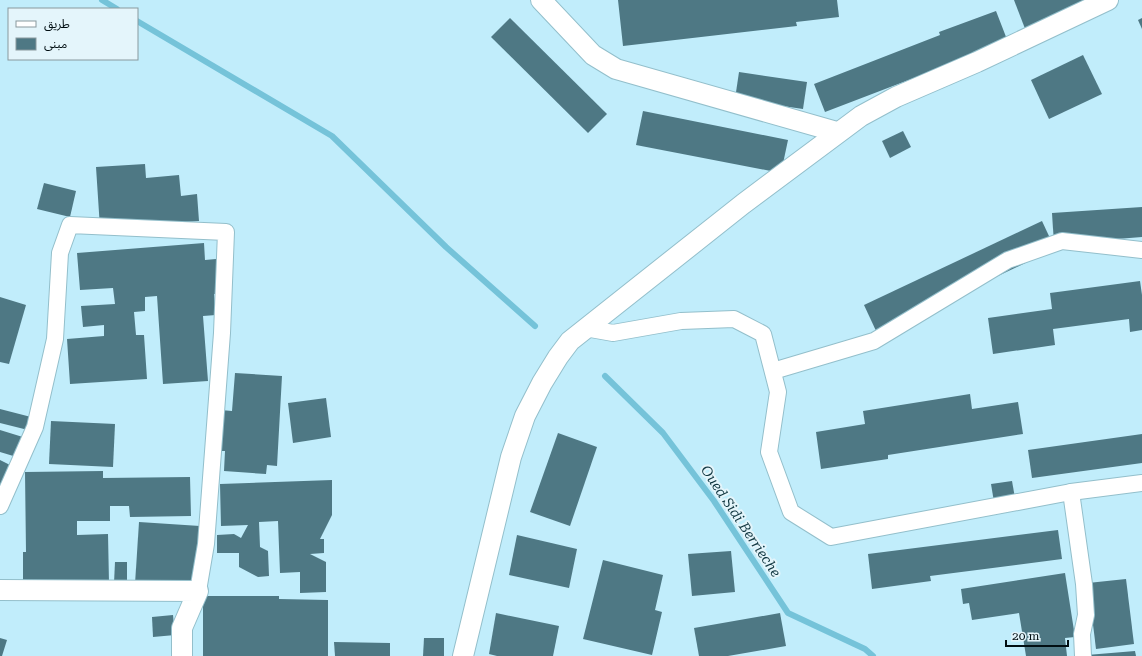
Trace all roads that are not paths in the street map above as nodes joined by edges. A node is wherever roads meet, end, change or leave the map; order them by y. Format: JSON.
{"nodes":[{"id":1,"x":541,"y":0,"type":"edge"},
{"id":2,"x":1108,"y":0,"type":"edge"},
{"id":3,"x":837,"y":132,"type":"junction"},
{"id":4,"x":1142,"y":250,"type":"edge"},
{"id":5,"x":585,"y":328,"type":"junction"},
{"id":6,"x":773,"y":371,"type":"junction"},
{"id":7,"x":1141,"y":486,"type":"edge"},
{"id":8,"x":1071,"y":492,"type":"junction"},
{"id":9,"x":0,"y":506,"type":"edge"},
{"id":10,"x":0,"y":590,"type":"edge"},
{"id":11,"x":198,"y":591,"type":"junction"},
{"id":12,"x":182,"y":656,"type":"edge"},
{"id":13,"x":463,"y":656,"type":"edge"},
{"id":14,"x":1083,"y":656,"type":"edge"}],
"edges":[{"from":1,"to":3,"type":"street"},
{"from":2,"to":3,"type":"street"},
{"from":3,"to":5,"type":"street"},
{"from":4,"to":6,"type":"street"},
{"from":5,"to":6,"type":"street"},
{"from":5,"to":13,"type":"street"},
{"from":6,"to":8,"type":"street"},
{"from":7,"to":8,"type":"street"},
{"from":8,"to":14,"type":"street"},
{"from":9,"to":11,"type":"street"},
{"from":10,"to":11,"type":"street"},
{"from":11,"to":12,"type":"street"}]}
